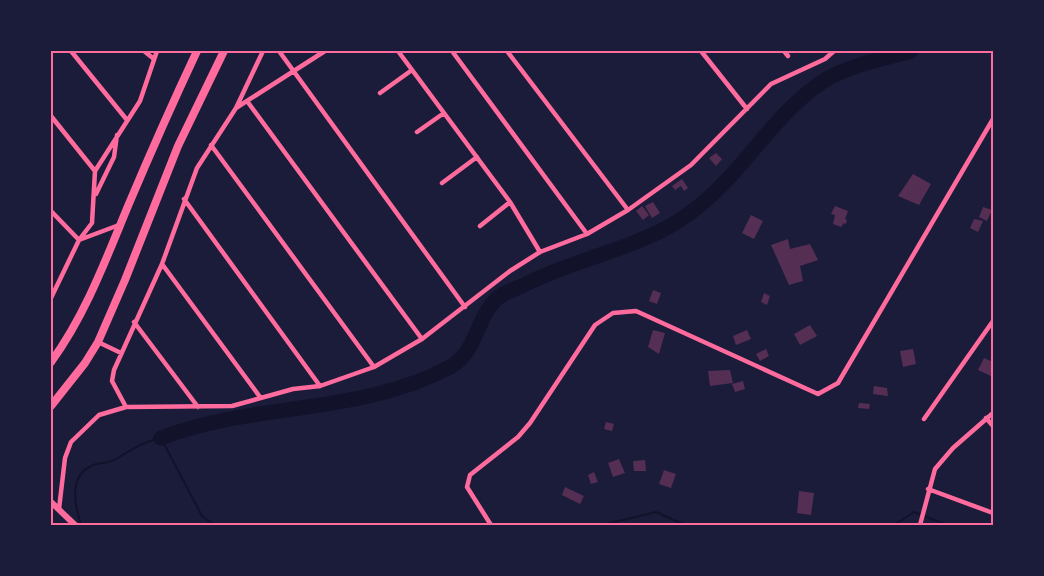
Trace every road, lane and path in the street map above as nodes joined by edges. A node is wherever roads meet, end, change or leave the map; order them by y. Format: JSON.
{"nodes":[{"id":1,"x":71,"y":51,"type":"edge"},
{"id":2,"x":144,"y":51,"type":"edge"},
{"id":3,"x":157,"y":51,"type":"edge"},
{"id":4,"x":197,"y":51,"type":"edge"},
{"id":5,"x":224,"y":51,"type":"edge"},
{"id":6,"x":263,"y":51,"type":"edge"},
{"id":7,"x":279,"y":51,"type":"edge"},
{"id":8,"x":325,"y":51,"type":"edge"},
{"id":9,"x":398,"y":51,"type":"edge"},
{"id":10,"x":452,"y":51,"type":"edge"},
{"id":11,"x":507,"y":51,"type":"edge"},
{"id":12,"x":701,"y":51,"type":"edge"},
{"id":13,"x":784,"y":51,"type":"edge"},
{"id":14,"x":834,"y":51,"type":"edge"},
{"id":15,"x":788,"y":56,"type":"dead end"},
{"id":16,"x":154,"y":59,"type":"junction"},
{"id":17,"x":412,"y":70,"type":"junction"},
{"id":18,"x":294,"y":71,"type":"junction"},
{"id":19,"x":380,"y":93,"type":"dead end"},
{"id":20,"x":247,"y":101,"type":"junction"},
{"id":21,"x":236,"y":108,"type":"junction"},
{"id":22,"x":747,"y":109,"type":"junction"},
{"id":23,"x":444,"y":113,"type":"junction"},
{"id":24,"x":51,"y":116,"type":"edge"},
{"id":25,"x":993,"y":119,"type":"edge"},
{"id":26,"x":127,"y":120,"type":"junction"},
{"id":27,"x":117,"y":132,"type":"junction"},
{"id":28,"x":417,"y":132,"type":"dead end"},
{"id":29,"x":211,"y":145,"type":"junction"},
{"id":30,"x":477,"y":157,"type":"junction"},
{"id":31,"x":95,"y":171,"type":"junction"},
{"id":32,"x":442,"y":183,"type":"dead end"},
{"id":33,"x":94,"y":196,"type":"junction"},
{"id":34,"x":184,"y":199,"type":"junction"},
{"id":35,"x":510,"y":202,"type":"junction"},
{"id":36,"x":628,"y":210,"type":"junction"},
{"id":37,"x":51,"y":211,"type":"edge"},
{"id":38,"x":120,"y":225,"type":"junction"},
{"id":39,"x":480,"y":226,"type":"dead end"},
{"id":40,"x":587,"y":234,"type":"junction"},
{"id":41,"x":79,"y":240,"type":"junction"},
{"id":42,"x":540,"y":252,"type":"junction"},
{"id":43,"x":162,"y":264,"type":"junction"},
{"id":44,"x":51,"y":285,"type":"edge"},
{"id":45,"x":56,"y":290,"type":"junction"},
{"id":46,"x":51,"y":298,"type":"edge"},
{"id":47,"x":465,"y":307,"type":"junction"},
{"id":48,"x":993,"y":321,"type":"edge"},
{"id":49,"x":134,"y":322,"type":"junction"},
{"id":50,"x":422,"y":339,"type":"junction"},
{"id":51,"x":98,"y":342,"type":"junction"},
{"id":52,"x":121,"y":353,"type":"junction"},
{"id":53,"x":51,"y":362,"type":"edge"},
{"id":54,"x":374,"y":367,"type":"junction"},
{"id":55,"x":320,"y":386,"type":"junction"},
{"id":56,"x":260,"y":397,"type":"junction"},
{"id":57,"x":51,"y":406,"type":"edge"},
{"id":58,"x":126,"y":406,"type":"junction"},
{"id":59,"x":198,"y":407,"type":"junction"},
{"id":60,"x":993,"y":414,"type":"edge"},
{"id":61,"x":986,"y":418,"type":"junction"},
{"id":62,"x":924,"y":419,"type":"dead end"},
{"id":63,"x":993,"y":426,"type":"edge"},
{"id":64,"x":928,"y":489,"type":"junction"},
{"id":65,"x":51,"y":502,"type":"edge"},
{"id":66,"x":58,"y":509,"type":"junction"},
{"id":67,"x":993,"y":513,"type":"edge"},
{"id":68,"x":921,"y":523,"type":"edge"},
{"id":69,"x":75,"y":525,"type":"edge"},
{"id":70,"x":491,"y":525,"type":"edge"}],
"edges":[{"from":1,"to":26,"type":"street"},
{"from":2,"to":16,"type":"street"},
{"from":3,"to":16,"type":"street"},
{"from":4,"to":38,"type":"highway"},
{"from":5,"to":51,"type":"highway"},
{"from":6,"to":21,"type":"street"},
{"from":7,"to":18,"type":"street"},
{"from":8,"to":18,"type":"street"},
{"from":9,"to":17,"type":"street"},
{"from":10,"to":40,"type":"street"},
{"from":11,"to":36,"type":"street"},
{"from":12,"to":22,"type":"street"},
{"from":13,"to":15,"type":"street"},
{"from":14,"to":22,"type":"street"},
{"from":16,"to":26,"type":"street"},
{"from":17,"to":19,"type":"street"},
{"from":17,"to":23,"type":"street"},
{"from":18,"to":20,"type":"street"},
{"from":18,"to":47,"type":"street"},
{"from":20,"to":21,"type":"street"},
{"from":20,"to":50,"type":"street"},
{"from":21,"to":29,"type":"street"},
{"from":22,"to":36,"type":"street"},
{"from":23,"to":28,"type":"street"},
{"from":23,"to":30,"type":"street"},
{"from":24,"to":31,"type":"street"},
{"from":25,"to":70,"type":"street"},
{"from":26,"to":27,"type":"street"},
{"from":27,"to":31,"type":"street"},
{"from":27,"to":33,"type":"street"},
{"from":29,"to":34,"type":"street"},
{"from":29,"to":54,"type":"street"},
{"from":30,"to":32,"type":"street"},
{"from":30,"to":35,"type":"street"},
{"from":31,"to":33,"type":"street"},
{"from":33,"to":41,"type":"street"},
{"from":34,"to":43,"type":"street"},
{"from":34,"to":55,"type":"street"},
{"from":35,"to":39,"type":"street"},
{"from":35,"to":42,"type":"street"},
{"from":36,"to":40,"type":"street"},
{"from":37,"to":41,"type":"street"},
{"from":38,"to":41,"type":"street"},
{"from":38,"to":53,"type":"highway"},
{"from":40,"to":42,"type":"street"},
{"from":41,"to":45,"type":"street"},
{"from":42,"to":47,"type":"street"},
{"from":43,"to":49,"type":"street"},
{"from":43,"to":56,"type":"street"},
{"from":44,"to":45,"type":"street"},
{"from":45,"to":46,"type":"street"},
{"from":47,"to":50,"type":"street"},
{"from":48,"to":62,"type":"street"},
{"from":49,"to":52,"type":"street"},
{"from":49,"to":59,"type":"street"},
{"from":50,"to":54,"type":"street"},
{"from":51,"to":52,"type":"street"},
{"from":51,"to":57,"type":"highway"},
{"from":52,"to":58,"type":"street"},
{"from":54,"to":55,"type":"street"},
{"from":55,"to":56,"type":"street"},
{"from":56,"to":59,"type":"street"},
{"from":58,"to":59,"type":"street"},
{"from":58,"to":66,"type":"street"},
{"from":60,"to":61,"type":"street"},
{"from":61,"to":63,"type":"street"},
{"from":61,"to":64,"type":"street"},
{"from":64,"to":67,"type":"street"},
{"from":64,"to":68,"type":"street"},
{"from":65,"to":66,"type":"street"},
{"from":66,"to":69,"type":"street"}]}
